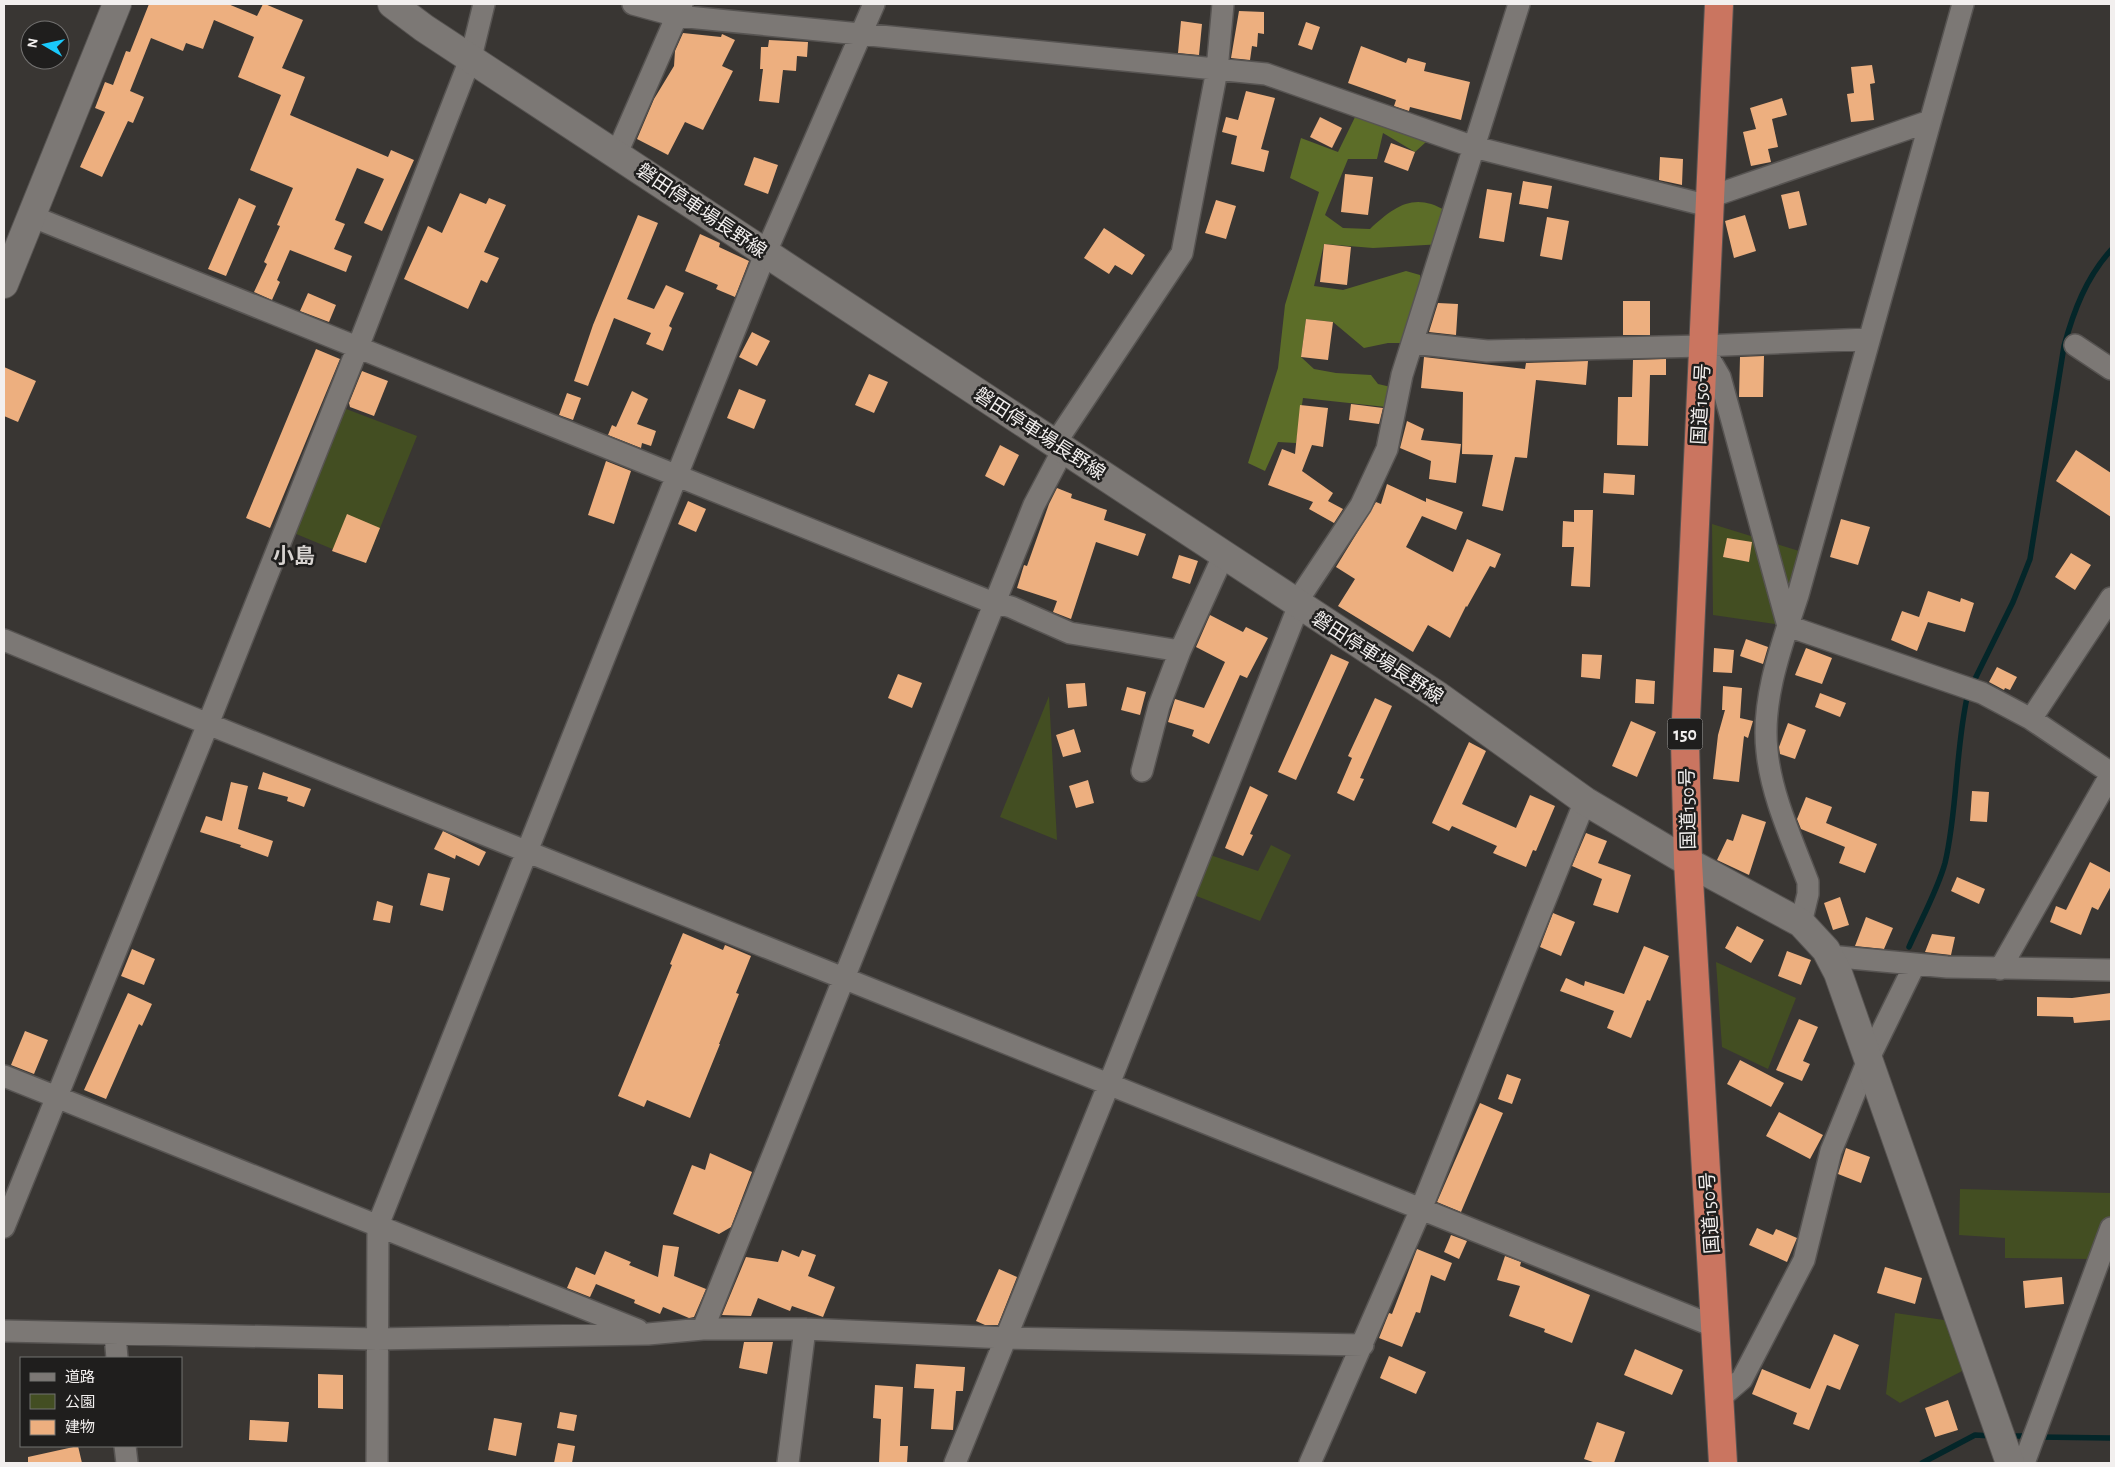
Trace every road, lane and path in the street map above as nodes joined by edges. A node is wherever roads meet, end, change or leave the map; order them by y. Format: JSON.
{"nodes":[{"id":1,"x":117,"y":4,"type":"edge"},
{"id":2,"x":392,"y":4,"type":"edge"},
{"id":3,"x":484,"y":4,"type":"edge"},
{"id":4,"x":633,"y":4,"type":"edge"},
{"id":5,"x":874,"y":4,"type":"edge"},
{"id":6,"x":1223,"y":4,"type":"edge"},
{"id":7,"x":1519,"y":4,"type":"edge"},
{"id":8,"x":1719,"y":4,"type":"edge"},
{"id":9,"x":1963,"y":4,"type":"edge"},
{"id":10,"x":679,"y":10,"type":"edge"},
{"id":11,"x":859,"y":41,"type":"junction"},
{"id":12,"x":471,"y":57,"type":"junction"},
{"id":13,"x":1221,"y":70,"type":"junction"},
{"id":14,"x":1930,"y":121,"type":"junction"},
{"id":15,"x":1474,"y":147,"type":"junction"},
{"id":16,"x":617,"y":153,"type":"junction"},
{"id":17,"x":1710,"y":202,"type":"junction"},
{"id":18,"x":31,"y":216,"type":"junction"},
{"id":19,"x":766,"y":252,"type":"junction"},
{"id":20,"x":4,"y":284,"type":"edge"},
{"id":21,"x":1868,"y":339,"type":"junction"},
{"id":22,"x":1412,"y":343,"type":"junction"},
{"id":23,"x":2075,"y":345,"type":"dead end"},
{"id":24,"x":1702,"y":346,"type":"junction"},
{"id":25,"x":358,"y":347,"type":"junction"},
{"id":26,"x":2111,"y":369,"type":"edge"},
{"id":27,"x":1060,"y":445,"type":"junction"},
{"id":28,"x":677,"y":475,"type":"junction"},
{"id":29,"x":1224,"y":554,"type":"junction"},
{"id":30,"x":2111,"y":598,"type":"edge"},
{"id":31,"x":994,"y":604,"type":"junction"},
{"id":32,"x":1297,"y":604,"type":"junction"},
{"id":33,"x":1788,"y":626,"type":"junction"},
{"id":34,"x":4,"y":640,"type":"edge"},
{"id":35,"x":1180,"y":651,"type":"junction"},
{"id":36,"x":2030,"y":719,"type":"junction"},
{"id":37,"x":208,"y":724,"type":"junction"},
{"id":38,"x":1142,"y":771,"type":"dead end"},
{"id":39,"x":2111,"y":773,"type":"edge"},
{"id":40,"x":1585,"y":801,"type":"junction"},
{"id":41,"x":526,"y":850,"type":"junction"},
{"id":42,"x":1688,"y":862,"type":"junction"},
{"id":43,"x":1801,"y":923,"type":"junction"},
{"id":44,"x":1829,"y":956,"type":"junction"},
{"id":45,"x":1915,"y":964,"type":"junction"},
{"id":46,"x":2000,"y":969,"type":"junction"},
{"id":47,"x":2111,"y":970,"type":"edge"},
{"id":48,"x":846,"y":978,"type":"junction"},
{"id":49,"x":1868,"y":1060,"type":"junction"},
{"id":50,"x":4,"y":1076,"type":"edge"},
{"id":51,"x":1110,"y":1084,"type":"junction"},
{"id":52,"x":55,"y":1097,"type":"junction"},
{"id":53,"x":1421,"y":1209,"type":"junction"},
{"id":54,"x":378,"y":1225,"type":"junction"},
{"id":55,"x":4,"y":1228,"type":"edge"},
{"id":56,"x":2111,"y":1228,"type":"edge"},
{"id":57,"x":1716,"y":1327,"type":"junction"},
{"id":58,"x":805,"y":1329,"type":"junction"},
{"id":59,"x":703,"y":1330,"type":"junction"},
{"id":60,"x":4,"y":1331,"type":"edge"},
{"id":61,"x":648,"y":1334,"type":"junction"},
{"id":62,"x":115,"y":1335,"type":"junction"},
{"id":63,"x":1006,"y":1338,"type":"junction"},
{"id":64,"x":377,"y":1339,"type":"junction"},
{"id":65,"x":1363,"y":1345,"type":"junction"},
{"id":66,"x":117,"y":1357,"type":"edge"},
{"id":67,"x":1720,"y":1398,"type":"junction"},
{"id":68,"x":125,"y":1447,"type":"edge"},
{"id":69,"x":127,"y":1463,"type":"edge"},
{"id":70,"x":377,"y":1463,"type":"edge"},
{"id":71,"x":788,"y":1463,"type":"edge"},
{"id":72,"x":955,"y":1463,"type":"edge"},
{"id":73,"x":1310,"y":1463,"type":"edge"},
{"id":74,"x":1723,"y":1463,"type":"edge"},
{"id":75,"x":2010,"y":1463,"type":"edge"},
{"id":76,"x":2024,"y":1463,"type":"edge"}],
"edges":[{"from":1,"to":18,"type":"main road"},
{"from":2,"to":12,"type":"main road","name":"磐田停車場長野線"},
{"from":3,"to":12,"type":"street"},
{"from":4,"to":10,"type":"street"},
{"from":5,"to":11,"type":"street"},
{"from":6,"to":13,"type":"street"},
{"from":7,"to":15,"type":"street"},
{"from":8,"to":17,"type":"highway","name":"国道150号","number":"150"},
{"from":9,"to":14,"type":"street"},
{"from":10,"to":11,"type":"street"},
{"from":10,"to":16,"type":"street"},
{"from":11,"to":13,"type":"street"},
{"from":11,"to":19,"type":"street"},
{"from":12,"to":16,"type":"main road","name":"磐田停車場長野線"},
{"from":12,"to":25,"type":"street"},
{"from":13,"to":15,"type":"street"},
{"from":13,"to":27,"type":"street"},
{"from":14,"to":17,"type":"street"},
{"from":14,"to":21,"type":"street"},
{"from":15,"to":17,"type":"street"},
{"from":15,"to":22,"type":"street"},
{"from":16,"to":19,"type":"main road","name":"磐田停車場長野線"},
{"from":17,"to":24,"type":"highway","name":"国道150号","number":"150"},
{"from":18,"to":20,"type":"main road"},
{"from":18,"to":25,"type":"street"},
{"from":19,"to":27,"type":"main road","name":"磐田停車場長野線"},
{"from":19,"to":28,"type":"street"},
{"from":21,"to":24,"type":"street"},
{"from":21,"to":33,"type":"street"},
{"from":22,"to":24,"type":"street"},
{"from":22,"to":32,"type":"street"},
{"from":23,"to":26,"type":"street"},
{"from":24,"to":33,"type":"street"},
{"from":24,"to":42,"type":"highway","name":"国道150号","number":"150"},
{"from":25,"to":28,"type":"street"},
{"from":25,"to":37,"type":"street"},
{"from":27,"to":29,"type":"main road","name":"磐田停車場長野線"},
{"from":27,"to":31,"type":"street"},
{"from":28,"to":31,"type":"street"},
{"from":28,"to":41,"type":"street"},
{"from":29,"to":32,"type":"main road","name":"磐田停車場長野線"},
{"from":29,"to":35,"type":"street"},
{"from":30,"to":36,"type":"street"},
{"from":31,"to":35,"type":"street"},
{"from":31,"to":48,"type":"street"},
{"from":32,"to":40,"type":"main road","name":"磐田停車場長野線"},
{"from":32,"to":51,"type":"street"},
{"from":33,"to":36,"type":"street"},
{"from":33,"to":43,"type":"street"},
{"from":34,"to":37,"type":"street"},
{"from":35,"to":38,"type":"street"},
{"from":36,"to":39,"type":"street"},
{"from":37,"to":41,"type":"street"},
{"from":37,"to":52,"type":"street"},
{"from":39,"to":46,"type":"street"},
{"from":40,"to":42,"type":"main road","name":"磐田停車場長野線"},
{"from":40,"to":53,"type":"street"},
{"from":41,"to":48,"type":"street"},
{"from":41,"to":54,"type":"street"},
{"from":42,"to":43,"type":"main road","name":"磐田停車場長野線"},
{"from":42,"to":57,"type":"highway","name":"国道150号","number":"150"},
{"from":43,"to":44,"type":"main road","name":"磐田停車場長野線"},
{"from":44,"to":45,"type":"street"},
{"from":44,"to":49,"type":"main road","name":"磐田停車場長野線"},
{"from":45,"to":46,"type":"street"},
{"from":45,"to":49,"type":"street"},
{"from":46,"to":47,"type":"street"},
{"from":48,"to":51,"type":"street"},
{"from":48,"to":59,"type":"street"},
{"from":49,"to":67,"type":"street"},
{"from":49,"to":75,"type":"main road","name":"磐田停車場長野線"},
{"from":50,"to":52,"type":"street"},
{"from":51,"to":53,"type":"street"},
{"from":51,"to":63,"type":"street"},
{"from":52,"to":54,"type":"street"},
{"from":52,"to":55,"type":"street"},
{"from":53,"to":57,"type":"street"},
{"from":53,"to":65,"type":"street"},
{"from":54,"to":61,"type":"street"},
{"from":54,"to":64,"type":"street"},
{"from":56,"to":76,"type":"street"},
{"from":57,"to":67,"type":"highway","name":"国道150号","number":"150"},
{"from":58,"to":59,"type":"street"},
{"from":58,"to":63,"type":"street"},
{"from":58,"to":71,"type":"street"},
{"from":59,"to":61,"type":"street"},
{"from":60,"to":62,"type":"street"},
{"from":61,"to":64,"type":"street"},
{"from":62,"to":64,"type":"street"},
{"from":62,"to":66,"type":"street"},
{"from":63,"to":65,"type":"street"},
{"from":63,"to":72,"type":"street"},
{"from":64,"to":70,"type":"street"},
{"from":65,"to":73,"type":"street"},
{"from":67,"to":74,"type":"highway","name":"国道150号","number":"150"},
{"from":68,"to":69,"type":"street"}]}
